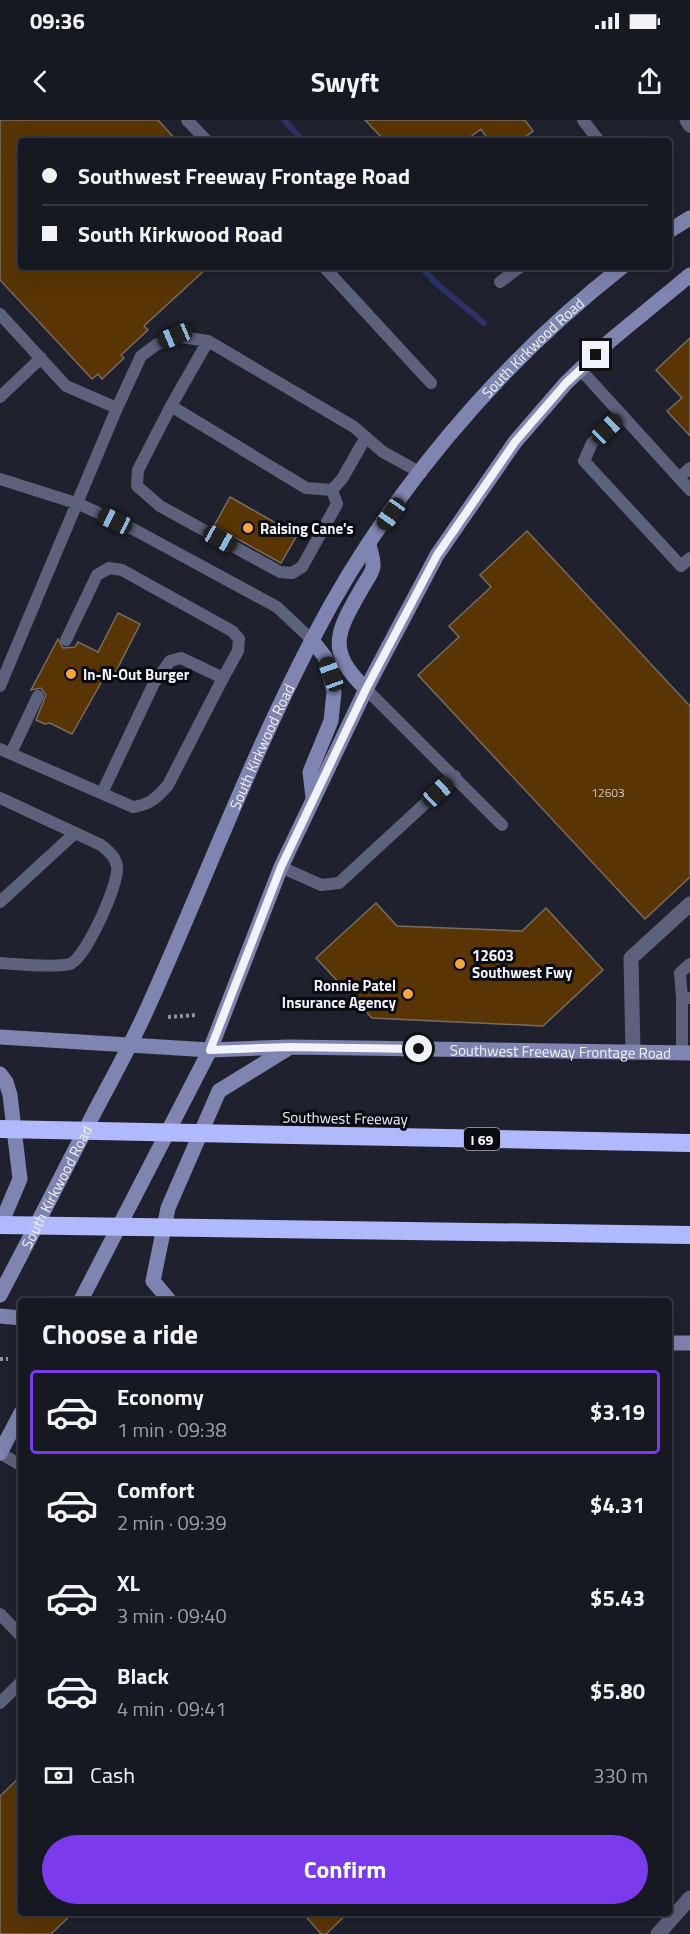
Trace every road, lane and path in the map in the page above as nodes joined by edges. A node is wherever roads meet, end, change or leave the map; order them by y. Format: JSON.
{"nodes":[{"id":1,"x":187,"y":120,"type":"edge"},
{"id":2,"x":583,"y":120,"type":"edge"},
{"id":3,"x":687,"y":120,"type":"edge"},
{"id":4,"x":690,"y":124,"type":"edge"},
{"id":5,"x":204,"y":138,"type":"edge"},
{"id":6,"x":597,"y":138,"type":"edge"},
{"id":7,"x":690,"y":218,"type":"edge"},
{"id":8,"x":672,"y":229,"type":"edge"},
{"id":9,"x":327,"y":270,"type":"edge"},
{"id":10,"x":516,"y":270,"type":"edge"},
{"id":11,"x":619,"y":270,"type":"edge"},
{"id":12,"x":690,"y":276,"type":"edge"},
{"id":13,"x":500,"y":282,"type":"dead end"},
{"id":14,"x":0,"y":314,"type":"edge"},
{"id":15,"x":208,"y":341,"type":"junction"},
{"id":16,"x":41,"y":358,"type":"junction"},
{"id":17,"x":580,"y":369,"type":"junction"},
{"id":18,"x":431,"y":383,"type":"dead end"},
{"id":19,"x":0,"y":397,"type":"edge"},
{"id":20,"x":171,"y":406,"type":"junction"},
{"id":21,"x":117,"y":408,"type":"junction"},
{"id":22,"x":621,"y":415,"type":"junction"},
{"id":23,"x":366,"y":437,"type":"junction"},
{"id":24,"x":690,"y":468,"type":"edge"},
{"id":25,"x":421,"y":474,"type":"junction"},
{"id":26,"x":679,"y":478,"type":"junction"},
{"id":27,"x":0,"y":479,"type":"edge"},
{"id":28,"x":332,"y":490,"type":"junction"},
{"id":29,"x":690,"y":490,"type":"edge"},
{"id":30,"x":79,"y":504,"type":"junction"},
{"id":31,"x":369,"y":544,"type":"junction"},
{"id":32,"x":690,"y":558,"type":"edge"},
{"id":33,"x":66,"y":640,"type":"dead end"},
{"id":34,"x":312,"y":640,"type":"junction"},
{"id":35,"x":223,"y":678,"type":"junction"},
{"id":36,"x":0,"y":686,"type":"edge"},
{"id":37,"x":366,"y":689,"type":"junction"},
{"id":38,"x":38,"y":696,"type":"dead end"},
{"id":39,"x":5,"y":751,"type":"edge"},
{"id":40,"x":454,"y":776,"type":"junction"},
{"id":41,"x":102,"y":793,"type":"junction"},
{"id":42,"x":313,"y":797,"type":"junction"},
{"id":43,"x":0,"y":798,"type":"edge"},
{"id":44,"x":502,"y":825,"type":"dead end"},
{"id":45,"x":75,"y":833,"type":"junction"},
{"id":46,"x":281,"y":867,"type":"junction"},
{"id":47,"x":0,"y":902,"type":"edge"},
{"id":48,"x":690,"y":904,"type":"edge"},
{"id":49,"x":0,"y":963,"type":"edge"},
{"id":50,"x":690,"y":964,"type":"edge"},
{"id":51,"x":686,"y":998,"type":"edge"},
{"id":52,"x":197,"y":1015,"type":"dead end"},
{"id":53,"x":168,"y":1017,"type":"dead end"},
{"id":54,"x":0,"y":1037,"type":"edge"},
{"id":55,"x":130,"y":1044,"type":"junction"},
{"id":56,"x":289,"y":1047,"type":"junction"},
{"id":57,"x":210,"y":1050,"type":"junction"},
{"id":58,"x":633,"y":1052,"type":"junction"},
{"id":59,"x":686,"y":1053,"type":"edge"},
{"id":60,"x":0,"y":1074,"type":"edge"},
{"id":61,"x":0,"y":1129,"type":"edge"},
{"id":62,"x":690,"y":1143,"type":"edge"},
{"id":63,"x":0,"y":1226,"type":"edge"},
{"id":64,"x":614,"y":1234,"type":"junction"},
{"id":65,"x":690,"y":1235,"type":"edge"},
{"id":66,"x":690,"y":1243,"type":"edge"},
{"id":67,"x":0,"y":1295,"type":"edge"},
{"id":68,"x":82,"y":1298,"type":"edge"},
{"id":69,"x":167,"y":1298,"type":"edge"},
{"id":70,"x":0,"y":1316,"type":"edge"},
{"id":71,"x":18,"y":1318,"type":"edge"},
{"id":72,"x":672,"y":1343,"type":"edge"},
{"id":73,"x":690,"y":1343,"type":"edge"},
{"id":74,"x":0,"y":1359,"type":"edge"},
{"id":75,"x":9,"y":1359,"type":"dead end"},
{"id":76,"x":18,"y":1419,"type":"edge"},
{"id":77,"x":0,"y":1453,"type":"edge"},
{"id":78,"x":18,"y":1463,"type":"edge"},
{"id":79,"x":0,"y":1614,"type":"edge"},
{"id":80,"x":18,"y":1633,"type":"edge"},
{"id":81,"x":18,"y":1685,"type":"edge"},
{"id":82,"x":0,"y":1703,"type":"edge"},
{"id":83,"x":690,"y":1898,"type":"edge"},
{"id":84,"x":658,"y":1934,"type":"edge"}],
"edges":[{"from":1,"to":5,"type":"lane"},
{"from":2,"to":6,"type":"lane"},
{"from":3,"to":4,"type":"street"},
{"from":7,"to":8,"type":"main road"},
{"from":9,"to":18,"type":"lane"},
{"from":10,"to":13,"type":"lane"},
{"from":11,"to":25,"type":"main road","name":"South Kirkwood Road"},
{"from":12,"to":17,"type":"main road"},
{"from":14,"to":16,"type":"lane"},
{"from":15,"to":20,"type":"lane"},
{"from":15,"to":21,"type":"lane"},
{"from":15,"to":23,"type":"lane"},
{"from":16,"to":19,"type":"lane"},
{"from":16,"to":21,"type":"lane"},
{"from":17,"to":22,"type":"lane"},
{"from":17,"to":37,"type":"main road"},
{"from":20,"to":28,"type":"lane"},
{"from":20,"to":28,"type":"lane"},
{"from":21,"to":30,"type":"lane"},
{"from":22,"to":26,"type":"lane"},
{"from":22,"to":32,"type":"lane"},
{"from":23,"to":25,"type":"lane"},
{"from":23,"to":28,"type":"lane"},
{"from":24,"to":26,"type":"lane"},
{"from":25,"to":31,"type":"main road","name":"South Kirkwood Road"},
{"from":26,"to":29,"type":"lane"},
{"from":27,"to":30,"type":"lane"},
{"from":30,"to":34,"type":"lane"},
{"from":30,"to":36,"type":"lane"},
{"from":31,"to":34,"type":"main road","name":"South Kirkwood Road"},
{"from":31,"to":37,"type":"main road"},
{"from":33,"to":35,"type":"lane"},
{"from":34,"to":42,"type":"main road"},
{"from":34,"to":55,"type":"main road","name":"South Kirkwood Road"},
{"from":35,"to":41,"type":"lane"},
{"from":35,"to":41,"type":"lane"},
{"from":37,"to":40,"type":"lane"},
{"from":37,"to":42,"type":"main road"},
{"from":38,"to":39,"type":"lane"},
{"from":39,"to":41,"type":"lane"},
{"from":40,"to":44,"type":"lane"},
{"from":40,"to":46,"type":"lane"},
{"from":42,"to":46,"type":"main road"},
{"from":43,"to":45,"type":"lane"},
{"from":45,"to":47,"type":"lane"},
{"from":45,"to":49,"type":"lane"},
{"from":46,"to":57,"type":"main road"},
{"from":48,"to":58,"type":"street"},
{"from":50,"to":51,"type":"lane"},
{"from":51,"to":59,"type":"lane"},
{"from":52,"to":53,"type":"path"},
{"from":54,"to":55,"type":"main road","name":"Southwest Freeway Frontage Road"},
{"from":55,"to":57,"type":"main road","name":"Southwest Freeway Frontage Road"},
{"from":55,"to":67,"type":"main road","name":"South Kirkwood Road"},
{"from":56,"to":57,"type":"main road","name":"Southwest Freeway Frontage Road"},
{"from":56,"to":58,"type":"main road","name":"Southwest Freeway Frontage Road"},
{"from":56,"to":69,"type":"main road"},
{"from":57,"to":68,"type":"main road"},
{"from":58,"to":59,"type":"main road","name":"Southwest Freeway Frontage Road"},
{"from":60,"to":63,"type":"main road"},
{"from":61,"to":62,"type":"highway","name":"Southwest Freeway","number":"I 69"},
{"from":63,"to":64,"type":"highway"},
{"from":64,"to":65,"type":"highway"},
{"from":64,"to":66,"type":"highway"},
{"from":70,"to":71,"type":"main road"},
{"from":72,"to":73,"type":"main road"},
{"from":74,"to":75,"type":"path"},
{"from":76,"to":77,"type":"main road"},
{"from":77,"to":78,"type":"lane"},
{"from":79,"to":80,"type":"lane"},
{"from":81,"to":82,"type":"lane"},
{"from":83,"to":84,"type":"street"}]}
